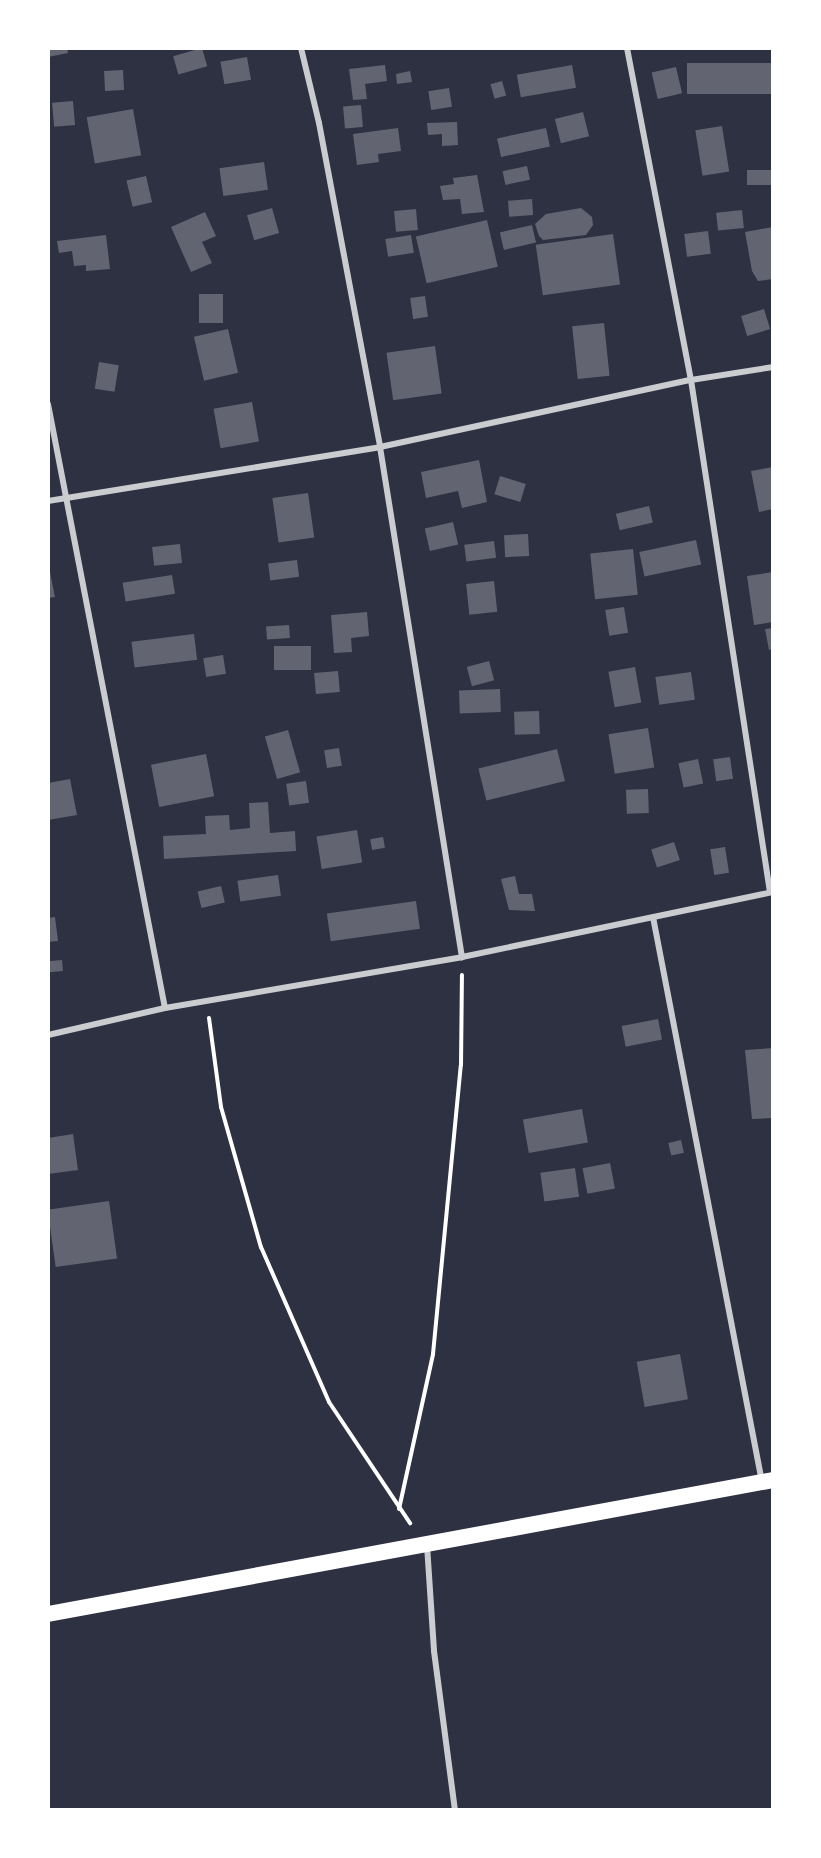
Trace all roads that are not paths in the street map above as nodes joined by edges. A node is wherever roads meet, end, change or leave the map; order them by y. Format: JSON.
{"nodes":[{"id":1,"x":302,"y":48,"type":"edge"},
{"id":2,"x":627,"y":48,"type":"edge"},
{"id":3,"x":773,"y":367,"type":"edge"},
{"id":4,"x":691,"y":380,"type":"junction"},
{"id":5,"x":48,"y":404,"type":"edge"},
{"id":6,"x":380,"y":447,"type":"junction"},
{"id":7,"x":66,"y":497,"type":"junction"},
{"id":8,"x":48,"y":501,"type":"edge"},
{"id":9,"x":771,"y":892,"type":"edge"},
{"id":10,"x":653,"y":917,"type":"junction"},
{"id":11,"x":462,"y":957,"type":"junction"},
{"id":12,"x":165,"y":1008,"type":"junction"},
{"id":13,"x":48,"y":1035,"type":"edge"},
{"id":14,"x":768,"y":1481,"type":"edge"},
{"id":15,"x":426,"y":1542,"type":"junction"},
{"id":16,"x":48,"y":1614,"type":"edge"},
{"id":17,"x":455,"y":1810,"type":"edge"}],
"edges":[{"from":1,"to":6,"type":"street"},
{"from":2,"to":4,"type":"street"},
{"from":3,"to":4,"type":"street"},
{"from":4,"to":6,"type":"street"},
{"from":4,"to":9,"type":"street"},
{"from":5,"to":7,"type":"street"},
{"from":6,"to":7,"type":"street"},
{"from":6,"to":11,"type":"street"},
{"from":7,"to":8,"type":"street"},
{"from":7,"to":12,"type":"street"},
{"from":9,"to":10,"type":"street"},
{"from":10,"to":11,"type":"street"},
{"from":10,"to":14,"type":"street"},
{"from":11,"to":12,"type":"street"},
{"from":12,"to":13,"type":"street"},
{"from":14,"to":15,"type":"highway"},
{"from":15,"to":16,"type":"highway"},
{"from":15,"to":17,"type":"street"}]}
